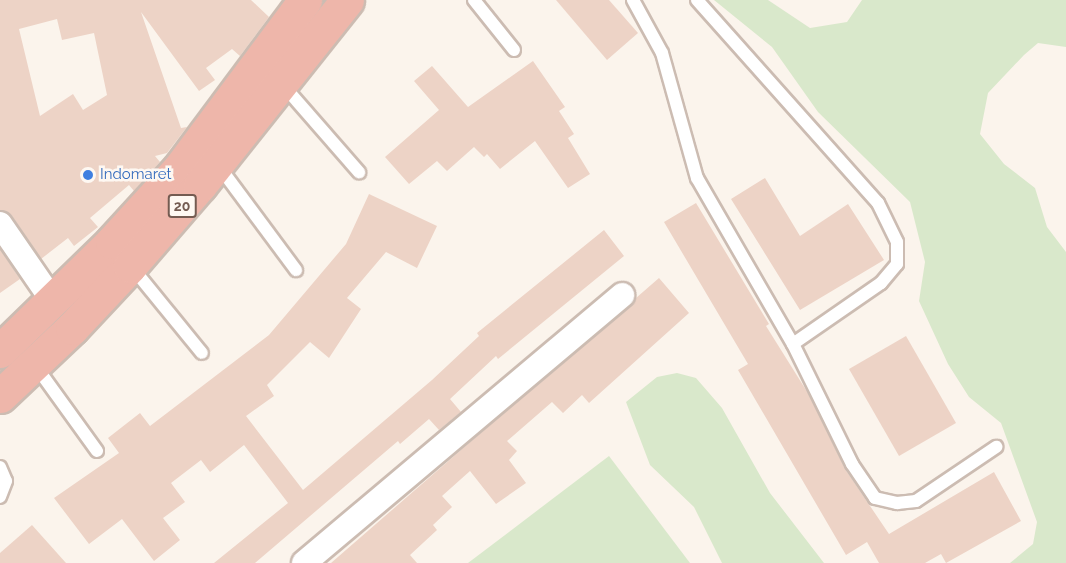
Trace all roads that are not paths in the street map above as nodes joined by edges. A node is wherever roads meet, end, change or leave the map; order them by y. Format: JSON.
{"nodes":[{"id":1,"x":305,"y":0,"type":"edge"},
{"id":2,"x":347,"y":0,"type":"edge"},
{"id":3,"x":474,"y":0,"type":"edge"},
{"id":4,"x":633,"y":0,"type":"edge"},
{"id":5,"x":697,"y":0,"type":"edge"},
{"id":6,"x":514,"y":50,"type":"dead end"},
{"id":7,"x":271,"y":72,"type":"junction"},
{"id":8,"x":208,"y":154,"type":"junction"},
{"id":9,"x":359,"y":172,"type":"dead end"},
{"id":10,"x":0,"y":224,"type":"edge"},
{"id":11,"x":121,"y":254,"type":"junction"},
{"id":12,"x":296,"y":270,"type":"dead end"},
{"id":13,"x":622,"y":295,"type":"dead end"},
{"id":14,"x":52,"y":301,"type":"junction"},
{"id":15,"x":793,"y":344,"type":"junction"},
{"id":16,"x":19,"y":351,"type":"edge"},
{"id":17,"x":202,"y":352,"type":"dead end"},
{"id":18,"x":0,"y":396,"type":"edge"},
{"id":19,"x":996,"y":447,"type":"dead end"},
{"id":20,"x":97,"y":451,"type":"dead end"},
{"id":21,"x":0,"y":467,"type":"edge"},
{"id":22,"x":0,"y":497,"type":"edge"},
{"id":23,"x":304,"y":563,"type":"edge"}],
"edges":[{"from":1,"to":7,"type":"highway","number":"20"},
{"from":2,"to":7,"type":"highway","number":"20"},
{"from":3,"to":6,"type":"lane"},
{"from":4,"to":15,"type":"lane"},
{"from":5,"to":15,"type":"lane"},
{"from":7,"to":8,"type":"highway","number":"20"},
{"from":7,"to":9,"type":"lane"},
{"from":8,"to":11,"type":"highway","number":"20"},
{"from":8,"to":12,"type":"lane"},
{"from":10,"to":14,"type":"street"},
{"from":11,"to":14,"type":"highway","number":"20"},
{"from":11,"to":16,"type":"highway","number":"20"},
{"from":11,"to":17,"type":"lane"},
{"from":13,"to":23,"type":"street"},
{"from":14,"to":16,"type":"highway","number":"20"},
{"from":15,"to":19,"type":"lane"},
{"from":16,"to":18,"type":"highway","number":"20"},
{"from":16,"to":20,"type":"lane"},
{"from":21,"to":22,"type":"lane"}]}
